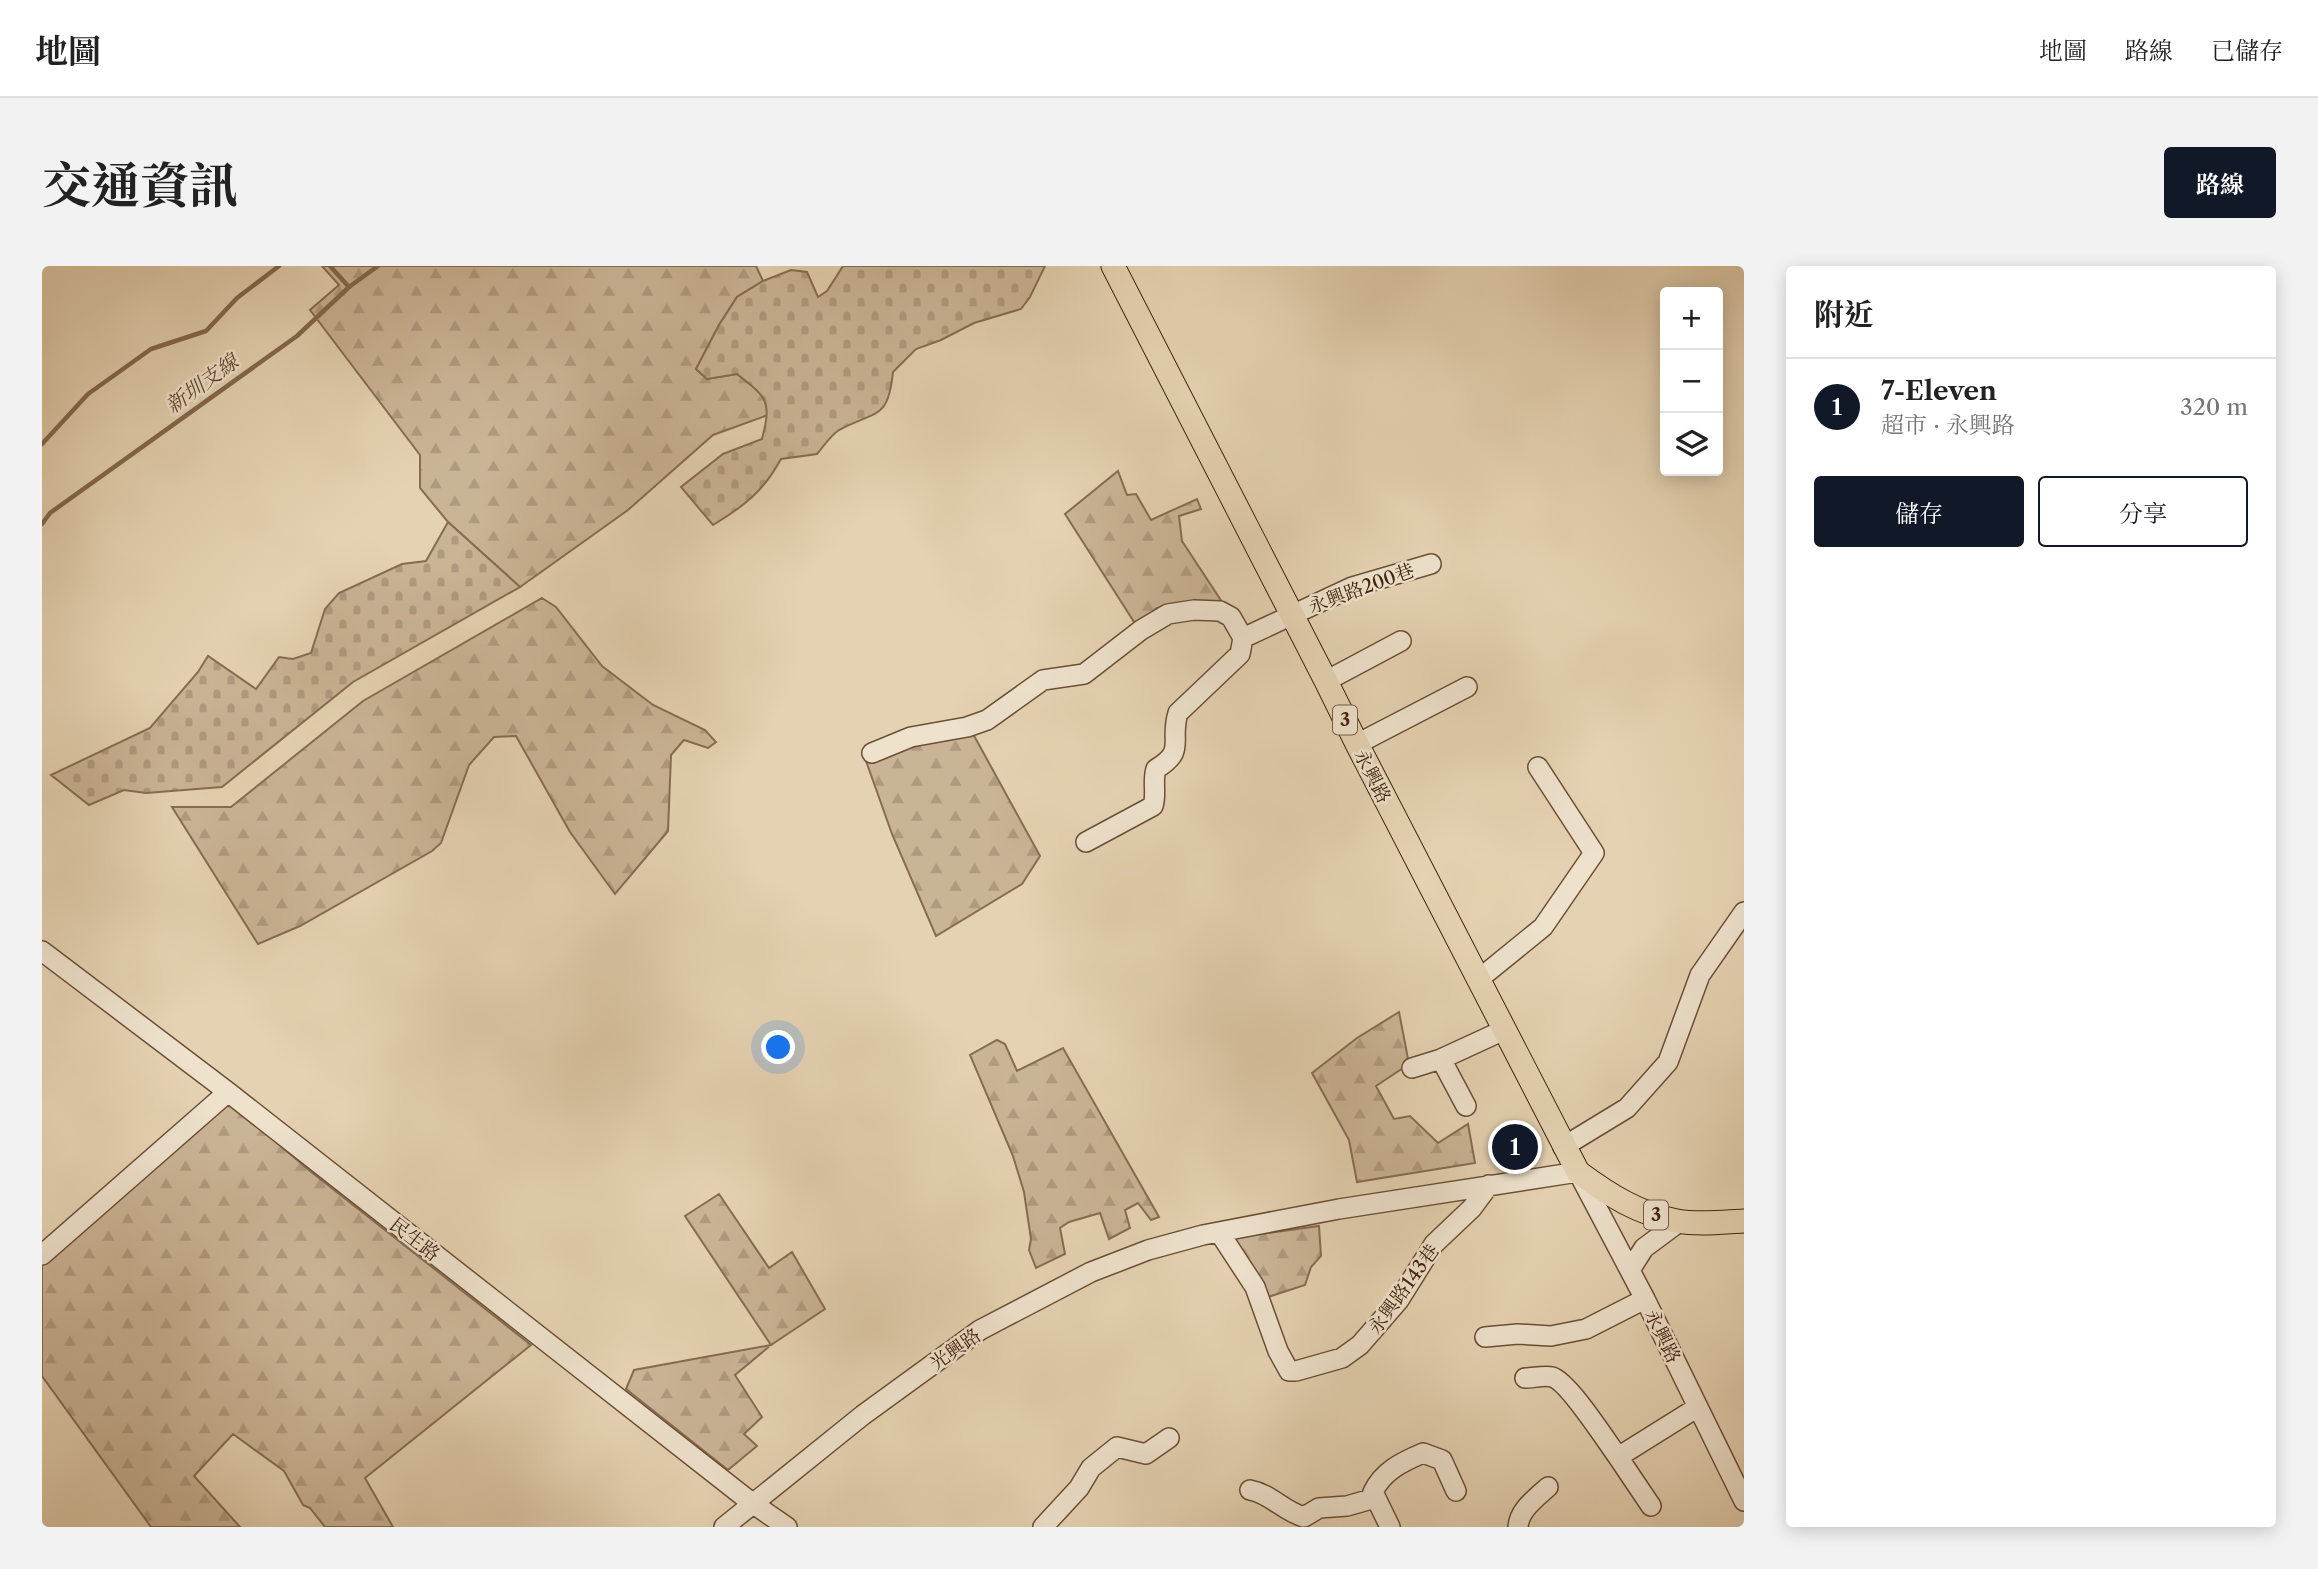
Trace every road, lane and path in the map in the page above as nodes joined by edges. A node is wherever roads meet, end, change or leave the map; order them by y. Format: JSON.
{"nodes":[{"id":1,"x":1113,"y":266,"type":"edge"},
{"id":2,"x":1431,"y":564,"type":"dead end"},
{"id":3,"x":1292,"y":614,"type":"junction"},
{"id":4,"x":1243,"y":639,"type":"junction"},
{"id":5,"x":1401,"y":641,"type":"dead end"},
{"id":6,"x":1326,"y":681,"type":"junction"},
{"id":7,"x":1467,"y":687,"type":"dead end"},
{"id":8,"x":1357,"y":744,"type":"junction"},
{"id":9,"x":872,"y":753,"type":"dead end"},
{"id":10,"x":1538,"y":767,"type":"dead end"},
{"id":11,"x":1086,"y":842,"type":"dead end"},
{"id":12,"x":1744,"y":912,"type":"edge"},
{"id":13,"x":42,"y":951,"type":"edge"},
{"id":14,"x":1479,"y":979,"type":"junction"},
{"id":15,"x":1504,"y":1030,"type":"junction"},
{"id":16,"x":1441,"y":1059,"type":"junction"},
{"id":17,"x":1412,"y":1068,"type":"dead end"},
{"id":18,"x":228,"y":1092,"type":"junction"},
{"id":19,"x":1466,"y":1107,"type":"dead end"},
{"id":20,"x":1563,"y":1147,"type":"junction"},
{"id":21,"x":1578,"y":1172,"type":"junction"},
{"id":22,"x":1489,"y":1185,"type":"junction"},
{"id":23,"x":1744,"y":1221,"type":"edge"},
{"id":24,"x":1679,"y":1222,"type":"junction"},
{"id":25,"x":1219,"y":1232,"type":"junction"},
{"id":26,"x":42,"y":1255,"type":"edge"},
{"id":27,"x":1630,"y":1270,"type":"junction"},
{"id":28,"x":1645,"y":1299,"type":"junction"},
{"id":29,"x":1485,"y":1337,"type":"dead end"},
{"id":30,"x":1525,"y":1378,"type":"dead end"},
{"id":31,"x":1698,"y":1407,"type":"junction"},
{"id":32,"x":1169,"y":1438,"type":"dead end"},
{"id":33,"x":1618,"y":1457,"type":"junction"},
{"id":34,"x":1548,"y":1487,"type":"dead end"},
{"id":35,"x":1250,"y":1490,"type":"dead end"},
{"id":36,"x":1456,"y":1491,"type":"dead end"},
{"id":37,"x":1375,"y":1498,"type":"junction"},
{"id":38,"x":1744,"y":1501,"type":"edge"},
{"id":39,"x":752,"y":1503,"type":"junction"},
{"id":40,"x":1651,"y":1506,"type":"dead end"},
{"id":41,"x":724,"y":1527,"type":"edge"},
{"id":42,"x":787,"y":1527,"type":"edge"},
{"id":43,"x":1043,"y":1527,"type":"edge"},
{"id":44,"x":1390,"y":1527,"type":"edge"},
{"id":45,"x":1518,"y":1527,"type":"edge"}],
"edges":[{"from":1,"to":3,"type":"main road","name":"永興路","number":"3"},
{"from":2,"to":3,"type":"street","name":"永興路200巷"},
{"from":3,"to":4,"type":"street","name":"永興路200巷"},
{"from":3,"to":6,"type":"main road","name":"永興路","number":"3"},
{"from":4,"to":9,"type":"street"},
{"from":4,"to":11,"type":"street"},
{"from":5,"to":6,"type":"street"},
{"from":6,"to":8,"type":"main road","name":"永興路","number":"3"},
{"from":7,"to":8,"type":"street"},
{"from":8,"to":14,"type":"main road","name":"永興路","number":"3"},
{"from":10,"to":14,"type":"street"},
{"from":12,"to":20,"type":"street"},
{"from":13,"to":18,"type":"street","name":"民生路"},
{"from":14,"to":15,"type":"main road","name":"永興路","number":"3"},
{"from":15,"to":16,"type":"street"},
{"from":15,"to":20,"type":"main road","name":"永興路","number":"3"},
{"from":16,"to":17,"type":"street"},
{"from":16,"to":19,"type":"street"},
{"from":18,"to":26,"type":"street"},
{"from":18,"to":39,"type":"street","name":"民生路"},
{"from":20,"to":21,"type":"main road","name":"永興路","number":"3"},
{"from":21,"to":22,"type":"street"},
{"from":21,"to":24,"type":"main road","number":"3"},
{"from":21,"to":27,"type":"street","name":"永興路"},
{"from":22,"to":25,"type":"street"},
{"from":22,"to":25,"type":"street","name":"永興路143巷"},
{"from":23,"to":24,"type":"main road","number":"3"},
{"from":24,"to":27,"type":"street"},
{"from":25,"to":39,"type":"street","name":"光興路"},
{"from":27,"to":28,"type":"street","name":"永興路"},
{"from":28,"to":29,"type":"street"},
{"from":28,"to":31,"type":"street","name":"永興路"},
{"from":30,"to":33,"type":"street"},
{"from":31,"to":33,"type":"street"},
{"from":31,"to":38,"type":"street","name":"永興路"},
{"from":32,"to":43,"type":"street"},
{"from":33,"to":40,"type":"street"},
{"from":34,"to":45,"type":"street"},
{"from":35,"to":37,"type":"street"},
{"from":36,"to":37,"type":"street"},
{"from":37,"to":44,"type":"street"},
{"from":39,"to":41,"type":"street","name":"光興路"},
{"from":39,"to":42,"type":"street","name":"民生路"}]}
